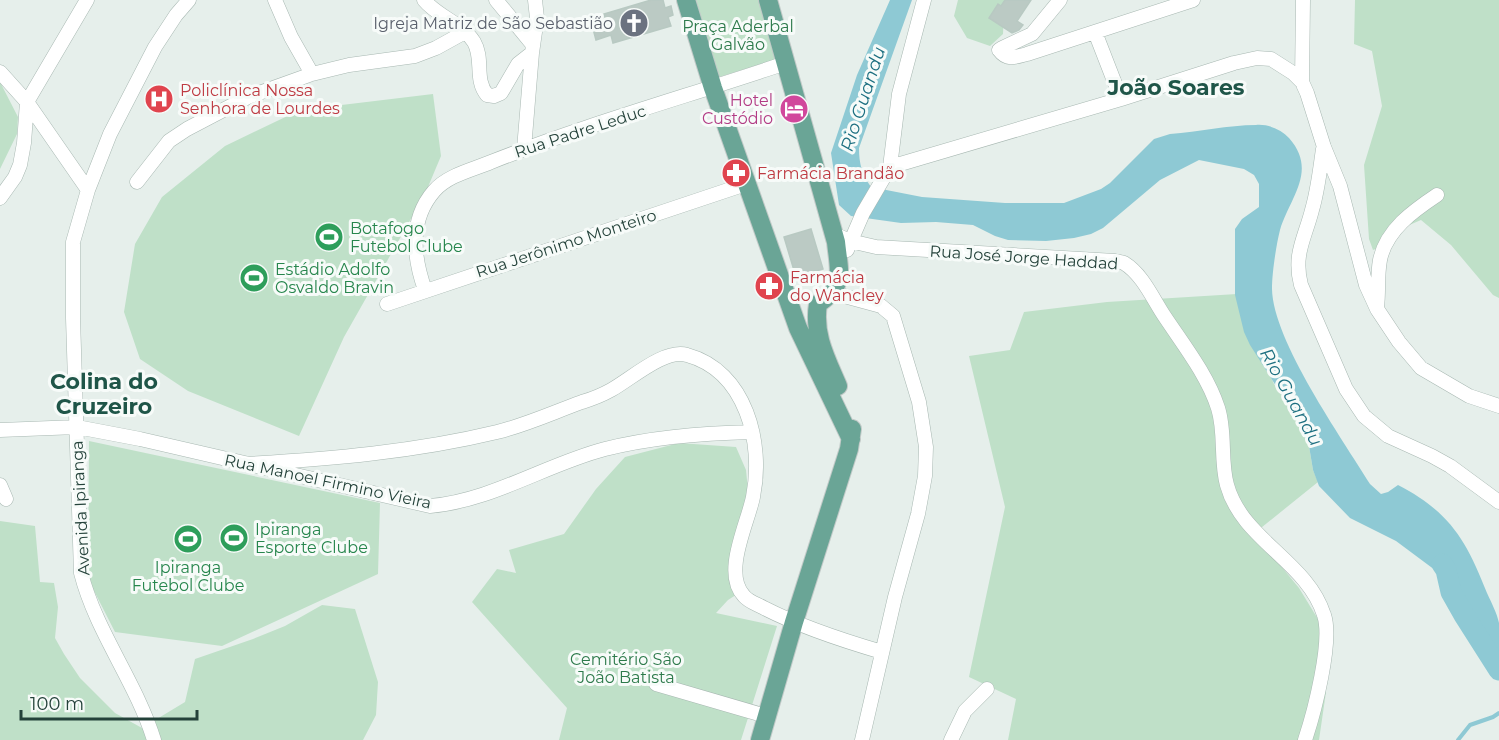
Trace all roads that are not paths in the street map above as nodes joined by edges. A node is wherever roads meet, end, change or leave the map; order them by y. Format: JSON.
{"nodes":[{"id":1,"x":87,"y":0,"type":"edge"},
{"id":2,"x":189,"y":0,"type":"edge"},
{"id":3,"x":275,"y":0,"type":"edge"},
{"id":4,"x":424,"y":0,"type":"edge"},
{"id":5,"x":496,"y":0,"type":"edge"},
{"id":6,"x":535,"y":0,"type":"edge"},
{"id":7,"x":686,"y":0,"type":"edge"},
{"id":8,"x":768,"y":0,"type":"edge"},
{"id":9,"x":924,"y":0,"type":"edge"},
{"id":10,"x":1060,"y":0,"type":"edge"},
{"id":11,"x":1193,"y":0,"type":"edge"},
{"id":12,"x":1303,"y":0,"type":"edge"},
{"id":13,"x":465,"y":32,"type":"junction"},
{"id":14,"x":1095,"y":32,"type":"junction"},
{"id":15,"x":532,"y":49,"type":"junction"},
{"id":16,"x":786,"y":63,"type":"junction"},
{"id":17,"x":0,"y":72,"type":"edge"},
{"id":18,"x":312,"y":74,"type":"junction"},
{"id":19,"x":1302,"y":82,"type":"junction"},
{"id":20,"x":713,"y":88,"type":"junction"},
{"id":21,"x":1121,"y":99,"type":"junction"},
{"id":22,"x":27,"y":102,"type":"junction"},
{"id":23,"x":1324,"y":147,"type":"junction"},
{"id":24,"x":524,"y":149,"type":"junction"},
{"id":25,"x":890,"y":167,"type":"junction"},
{"id":26,"x":137,"y":182,"type":"dead end"},
{"id":27,"x":746,"y":184,"type":"junction"},
{"id":28,"x":88,"y":190,"type":"junction"},
{"id":29,"x":1437,"y":195,"type":"dead end"},
{"id":30,"x":0,"y":198,"type":"edge"},
{"id":31,"x":840,"y":239,"type":"junction"},
{"id":32,"x":783,"y":286,"type":"junction"},
{"id":33,"x":425,"y":290,"type":"junction"},
{"id":34,"x":825,"y":299,"type":"junction"},
{"id":35,"x":387,"y":304,"type":"dead end"},
{"id":36,"x":1377,"y":309,"type":"junction"},
{"id":37,"x":1499,"y":406,"type":"edge"},
{"id":38,"x":77,"y":428,"type":"junction"},
{"id":39,"x":0,"y":430,"type":"edge"},
{"id":40,"x":752,"y":432,"type":"junction"},
{"id":41,"x":851,"y":439,"type":"junction"},
{"id":42,"x":246,"y":464,"type":"junction"},
{"id":43,"x":0,"y":485,"type":"edge"},
{"id":44,"x":6,"y":499,"type":"dead end"},
{"id":45,"x":1499,"y":502,"type":"edge"},
{"id":46,"x":794,"y":622,"type":"junction"},
{"id":47,"x":882,"y":652,"type":"junction"},
{"id":48,"x":656,"y":684,"type":"dead end"},
{"id":49,"x":987,"y":689,"type":"dead end"},
{"id":50,"x":766,"y":716,"type":"junction"},
{"id":51,"x":154,"y":740,"type":"edge"},
{"id":52,"x":760,"y":740,"type":"edge"},
{"id":53,"x":862,"y":740,"type":"edge"},
{"id":54,"x":951,"y":740,"type":"edge"},
{"id":55,"x":1305,"y":740,"type":"edge"}],
"edges":[{"from":1,"to":22,"type":"street"},
{"from":2,"to":28,"type":"street","name":"Avenida Ipiranga"},
{"from":3,"to":18,"type":"street"},
{"from":4,"to":13,"type":"street"},
{"from":5,"to":15,"type":"street"},
{"from":6,"to":15,"type":"street"},
{"from":7,"to":20,"type":"main road"},
{"from":8,"to":16,"type":"main road"},
{"from":9,"to":25,"type":"street"},
{"from":10,"to":14,"type":"street"},
{"from":11,"to":14,"type":"street"},
{"from":12,"to":19,"type":"street"},
{"from":13,"to":15,"type":"street"},
{"from":13,"to":18,"type":"street"},
{"from":14,"to":21,"type":"street"},
{"from":15,"to":24,"type":"street"},
{"from":16,"to":20,"type":"street","name":"Rua Padre Leduc"},
{"from":16,"to":31,"type":"main road"},
{"from":17,"to":22,"type":"street"},
{"from":18,"to":26,"type":"street"},
{"from":19,"to":21,"type":"street"},
{"from":19,"to":23,"type":"street"},
{"from":20,"to":24,"type":"street","name":"Rua Padre Leduc"},
{"from":20,"to":27,"type":"main road"},
{"from":21,"to":25,"type":"street"},
{"from":22,"to":28,"type":"street"},
{"from":22,"to":30,"type":"street"},
{"from":23,"to":36,"type":"street"},
{"from":23,"to":45,"type":"street"},
{"from":24,"to":33,"type":"street","name":"Rua Padre Leduc"},
{"from":25,"to":31,"type":"street"},
{"from":27,"to":32,"type":"main road"},
{"from":27,"to":33,"type":"street","name":"Rua Jerônimo Monteiro"},
{"from":28,"to":38,"type":"street","name":"Avenida Ipiranga"},
{"from":29,"to":36,"type":"street"},
{"from":31,"to":34,"type":"main road"},
{"from":31,"to":55,"type":"street","name":"Rua José Jorge Haddad"},
{"from":32,"to":34,"type":"main road"},
{"from":32,"to":41,"type":"main road"},
{"from":33,"to":35,"type":"street","name":"Rua Jerônimo Monteiro"},
{"from":34,"to":41,"type":"main road"},
{"from":34,"to":47,"type":"street"},
{"from":36,"to":37,"type":"street"},
{"from":38,"to":39,"type":"street","name":"Rua Manoel Firmino Vieira"},
{"from":38,"to":42,"type":"street","name":"Rua Manoel Firmino Vieira"},
{"from":38,"to":51,"type":"street","name":"Avenida Ipiranga"},
{"from":40,"to":42,"type":"street","name":"Rua Manoel Firmino Vieira"},
{"from":40,"to":42,"type":"street"},
{"from":40,"to":46,"type":"street"},
{"from":41,"to":46,"type":"main road"},
{"from":43,"to":44,"type":"street"},
{"from":46,"to":47,"type":"street"},
{"from":46,"to":50,"type":"main road"},
{"from":47,"to":53,"type":"street"},
{"from":48,"to":50,"type":"street"},
{"from":49,"to":54,"type":"street"},
{"from":50,"to":52,"type":"main road"}]}
